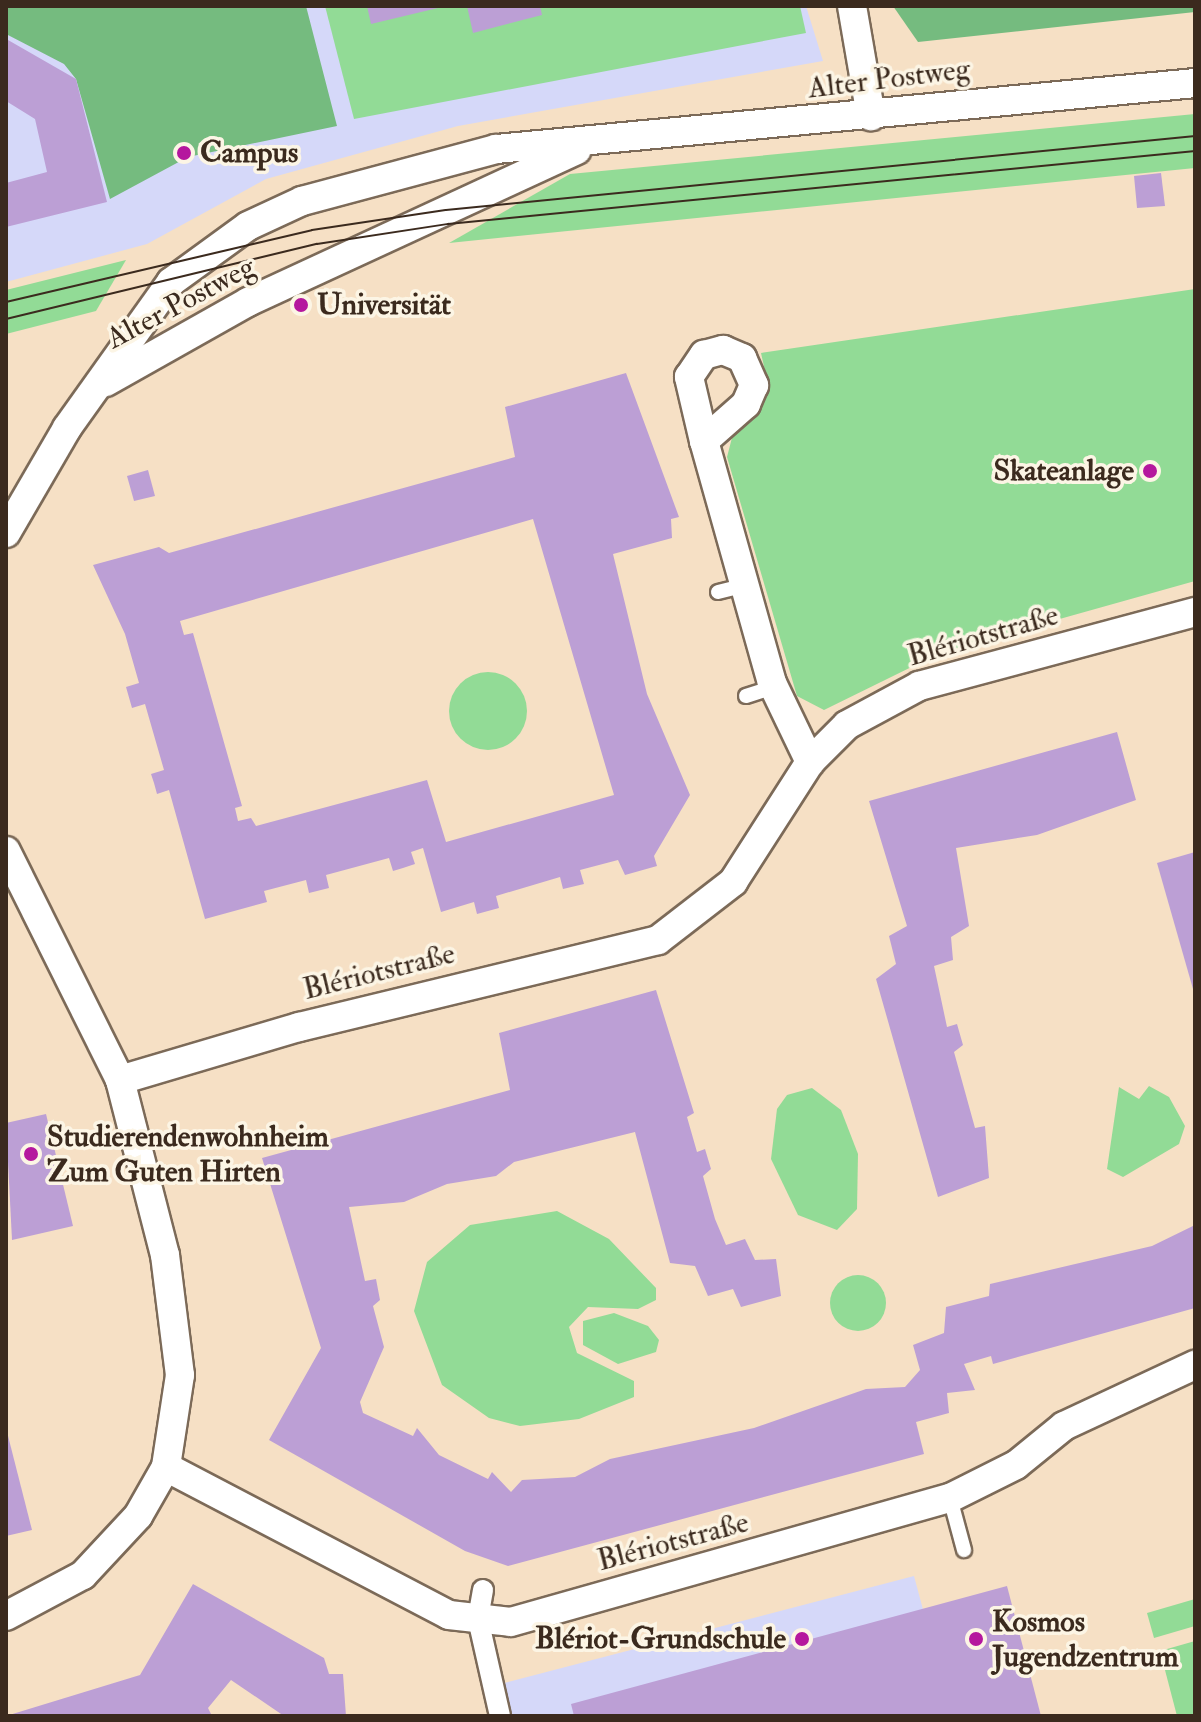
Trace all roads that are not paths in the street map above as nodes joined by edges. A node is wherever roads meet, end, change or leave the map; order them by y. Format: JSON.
{"nodes":[{"id":1,"x":852,"y":6,"type":"edge"},
{"id":2,"x":1195,"y":83,"type":"edge"},
{"id":3,"x":871,"y":116,"type":"junction"},
{"id":4,"x":591,"y":144,"type":"junction"},
{"id":5,"x":105,"y":383,"type":"junction"},
{"id":6,"x":704,"y":441,"type":"dead end"},
{"id":7,"x":6,"y":533,"type":"edge"},
{"id":8,"x":746,"y":585,"type":"junction"},
{"id":9,"x":718,"y":592,"type":"dead end"},
{"id":10,"x":1195,"y":612,"type":"edge"},
{"id":11,"x":774,"y":687,"type":"junction"},
{"id":12,"x":746,"y":696,"type":"dead end"},
{"id":13,"x":810,"y":762,"type":"junction"},
{"id":14,"x":6,"y":851,"type":"edge"},
{"id":15,"x":120,"y":1080,"type":"junction"},
{"id":16,"x":1195,"y":1365,"type":"edge"},
{"id":17,"x":166,"y":1467,"type":"junction"},
{"id":18,"x":950,"y":1498,"type":"junction"},
{"id":19,"x":964,"y":1550,"type":"dead end"},
{"id":20,"x":483,"y":1590,"type":"dead end"},
{"id":21,"x":6,"y":1616,"type":"edge"},
{"id":22,"x":478,"y":1619,"type":"junction"},
{"id":23,"x":500,"y":1716,"type":"edge"}],
"edges":[{"from":1,"to":3,"type":"street"},
{"from":2,"to":3,"type":"street","name":"Alter Postweg"},
{"from":3,"to":4,"type":"street","name":"Alter Postweg"},
{"from":4,"to":5,"type":"street","name":"Alter Postweg"},
{"from":4,"to":5,"type":"street","name":"Alter Postweg"},
{"from":5,"to":7,"type":"street"},
{"from":6,"to":8,"type":"street"},
{"from":8,"to":9,"type":"lane"},
{"from":8,"to":11,"type":"street"},
{"from":10,"to":13,"type":"street","name":"Blériotstraße"},
{"from":11,"to":12,"type":"lane"},
{"from":11,"to":13,"type":"street"},
{"from":13,"to":15,"type":"street","name":"Blériotstraße"},
{"from":14,"to":15,"type":"street"},
{"from":15,"to":17,"type":"street"},
{"from":16,"to":18,"type":"street","name":"Blériotstraße"},
{"from":17,"to":21,"type":"street"},
{"from":17,"to":22,"type":"street","name":"Blériotstraße"},
{"from":18,"to":19,"type":"lane"},
{"from":18,"to":22,"type":"street","name":"Blériotstraße"},
{"from":20,"to":22,"type":"street"},
{"from":22,"to":23,"type":"street"}]}
